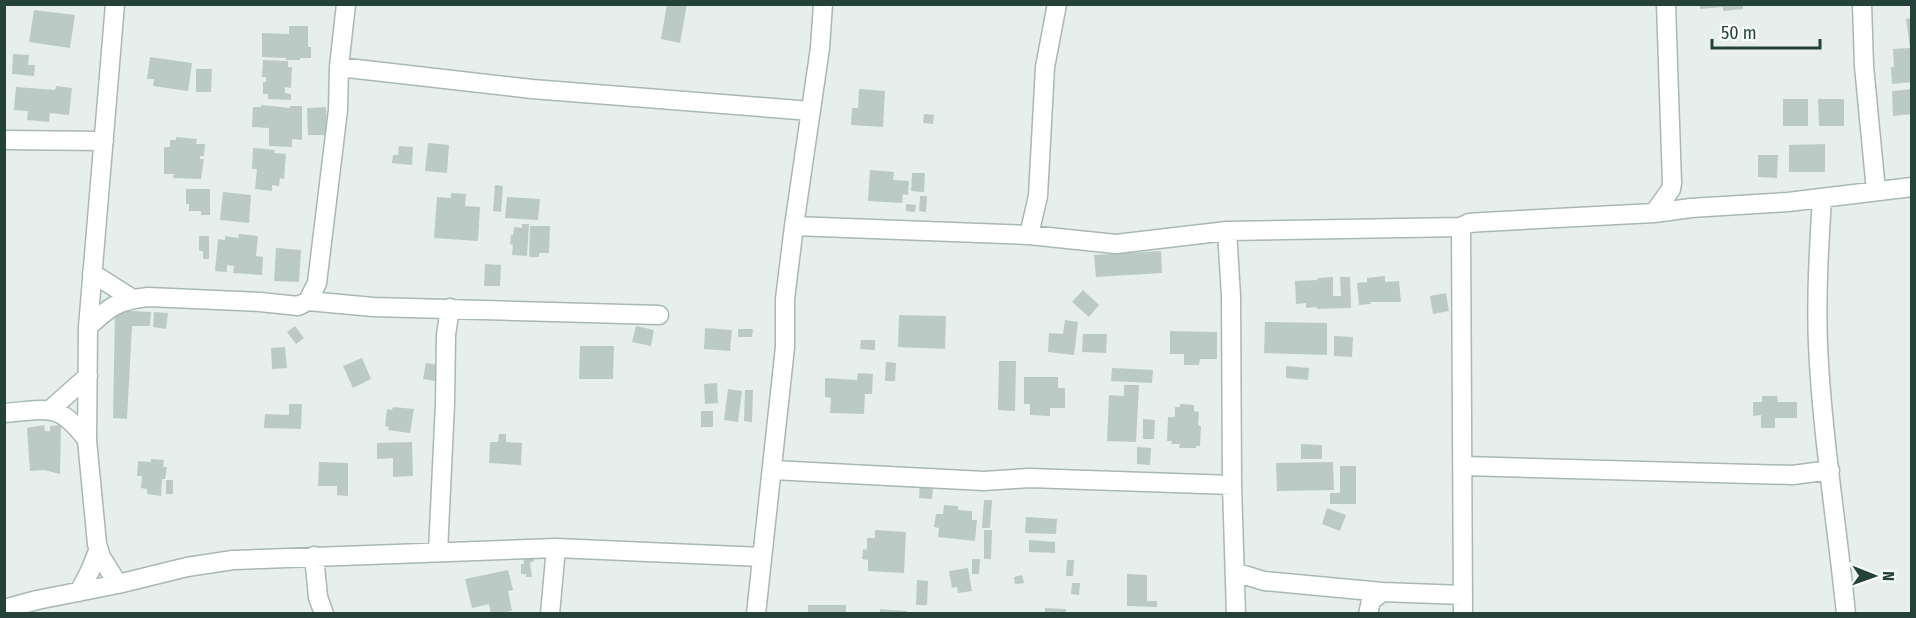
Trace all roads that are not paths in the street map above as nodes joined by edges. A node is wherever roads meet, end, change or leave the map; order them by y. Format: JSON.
{"nodes":[{"id":1,"x":115,"y":4,"type":"edge"},
{"id":2,"x":346,"y":4,"type":"edge"},
{"id":3,"x":823,"y":4,"type":"edge"},
{"id":4,"x":1057,"y":4,"type":"edge"},
{"id":5,"x":1666,"y":4,"type":"edge"},
{"id":6,"x":1862,"y":4,"type":"edge"},
{"id":7,"x":339,"y":67,"type":"junction"},
{"id":8,"x":811,"y":111,"type":"junction"},
{"id":9,"x":4,"y":140,"type":"edge"},
{"id":10,"x":104,"y":141,"type":"junction"},
{"id":11,"x":1911,"y":187,"type":"edge"},
{"id":12,"x":1876,"y":191,"type":"junction"},
{"id":13,"x":1822,"y":198,"type":"junction"},
{"id":14,"x":1654,"y":213,"type":"junction"},
{"id":15,"x":794,"y":226,"type":"junction"},
{"id":16,"x":1461,"y":227,"type":"junction"},
{"id":17,"x":1227,"y":231,"type":"junction"},
{"id":18,"x":1029,"y":235,"type":"junction"},
{"id":19,"x":92,"y":273,"type":"junction"},
{"id":20,"x":133,"y":298,"type":"junction"},
{"id":21,"x":309,"y":301,"type":"junction"},
{"id":22,"x":450,"y":308,"type":"junction"},
{"id":23,"x":658,"y":315,"type":"dead end"},
{"id":24,"x":88,"y":327,"type":"junction"},
{"id":25,"x":88,"y":376,"type":"junction"},
{"id":26,"x":51,"y":409,"type":"junction"},
{"id":27,"x":4,"y":413,"type":"edge"},
{"id":28,"x":87,"y":440,"type":"junction"},
{"id":29,"x":1464,"y":466,"type":"junction"},
{"id":30,"x":773,"y":470,"type":"junction"},
{"id":31,"x":1830,"y":470,"type":"junction"},
{"id":32,"x":1232,"y":485,"type":"junction"},
{"id":33,"x":556,"y":548,"type":"junction"},
{"id":34,"x":98,"y":551,"type":"junction"},
{"id":35,"x":438,"y":552,"type":"junction"},
{"id":36,"x":314,"y":556,"type":"junction"},
{"id":37,"x":762,"y":557,"type":"junction"},
{"id":38,"x":1235,"y":572,"type":"junction"},
{"id":39,"x":118,"y":584,"type":"junction"},
{"id":40,"x":78,"y":592,"type":"junction"},
{"id":41,"x":1382,"y":592,"type":"junction"},
{"id":42,"x":1463,"y":595,"type":"junction"},
{"id":43,"x":4,"y":609,"type":"edge"},
{"id":44,"x":324,"y":614,"type":"edge"},
{"id":45,"x":550,"y":614,"type":"edge"},
{"id":46,"x":756,"y":614,"type":"edge"},
{"id":47,"x":1236,"y":614,"type":"edge"},
{"id":48,"x":1368,"y":614,"type":"edge"},
{"id":49,"x":1463,"y":614,"type":"edge"},
{"id":50,"x":1846,"y":614,"type":"edge"}],
"edges":[{"from":1,"to":10,"type":"street"},
{"from":2,"to":7,"type":"street"},
{"from":3,"to":8,"type":"street"},
{"from":4,"to":18,"type":"street"},
{"from":5,"to":14,"type":"street"},
{"from":6,"to":12,"type":"street"},
{"from":7,"to":8,"type":"street"},
{"from":7,"to":21,"type":"street"},
{"from":8,"to":15,"type":"street"},
{"from":9,"to":10,"type":"street"},
{"from":10,"to":19,"type":"street"},
{"from":11,"to":12,"type":"street"},
{"from":12,"to":13,"type":"street"},
{"from":13,"to":14,"type":"street"},
{"from":13,"to":31,"type":"street"},
{"from":14,"to":16,"type":"street"},
{"from":15,"to":18,"type":"street"},
{"from":15,"to":30,"type":"street"},
{"from":16,"to":17,"type":"street"},
{"from":16,"to":29,"type":"street"},
{"from":17,"to":18,"type":"street"},
{"from":17,"to":32,"type":"street"},
{"from":19,"to":20,"type":"street"},
{"from":19,"to":24,"type":"street"},
{"from":20,"to":21,"type":"street"},
{"from":20,"to":24,"type":"street"},
{"from":21,"to":22,"type":"street"},
{"from":22,"to":23,"type":"street"},
{"from":22,"to":35,"type":"street"},
{"from":24,"to":25,"type":"street"},
{"from":25,"to":26,"type":"street"},
{"from":25,"to":28,"type":"street"},
{"from":26,"to":27,"type":"street"},
{"from":26,"to":28,"type":"street"},
{"from":28,"to":34,"type":"street"},
{"from":29,"to":31,"type":"street"},
{"from":29,"to":42,"type":"street"},
{"from":30,"to":32,"type":"street"},
{"from":30,"to":37,"type":"street"},
{"from":31,"to":50,"type":"street"},
{"from":32,"to":38,"type":"street"},
{"from":33,"to":35,"type":"street"},
{"from":33,"to":37,"type":"street"},
{"from":33,"to":45,"type":"street"},
{"from":34,"to":39,"type":"street"},
{"from":34,"to":40,"type":"street"},
{"from":35,"to":36,"type":"street"},
{"from":36,"to":39,"type":"street"},
{"from":36,"to":44,"type":"street"},
{"from":37,"to":46,"type":"street"},
{"from":38,"to":41,"type":"street"},
{"from":38,"to":47,"type":"street"},
{"from":39,"to":40,"type":"street"},
{"from":40,"to":43,"type":"street"},
{"from":41,"to":42,"type":"street"},
{"from":41,"to":48,"type":"street"},
{"from":42,"to":49,"type":"street"}]}
